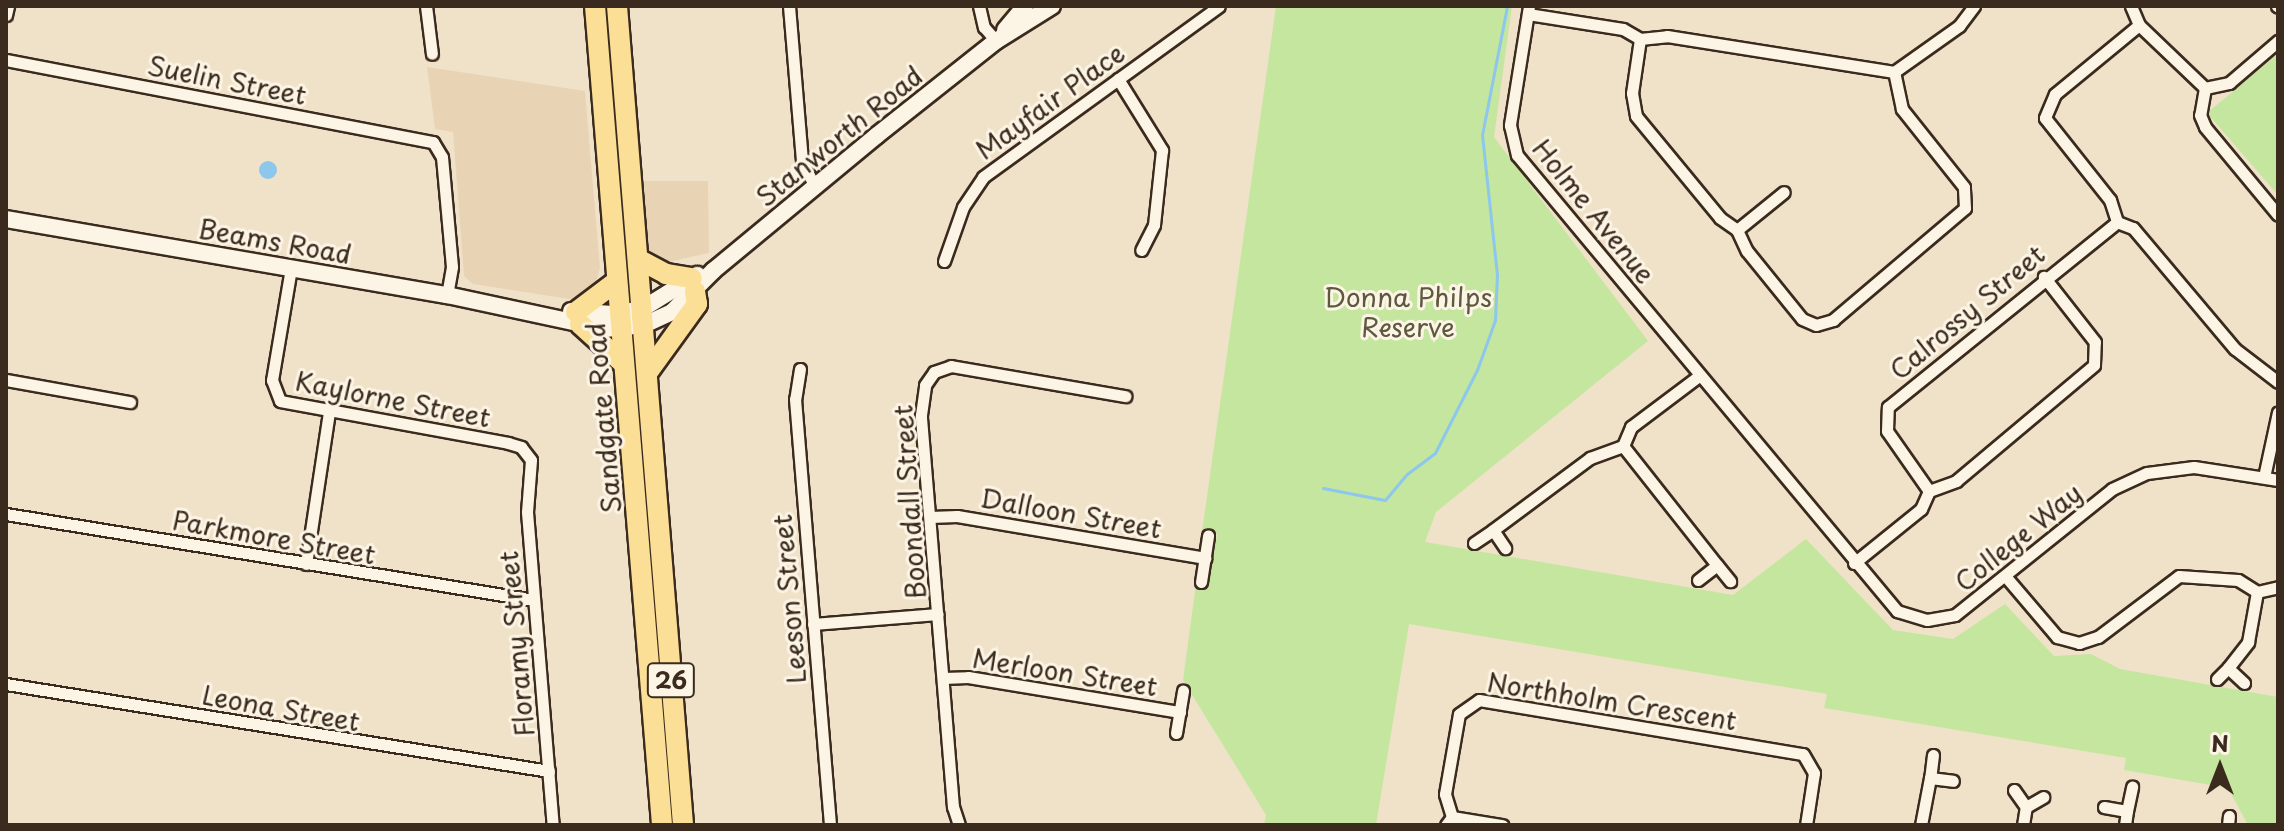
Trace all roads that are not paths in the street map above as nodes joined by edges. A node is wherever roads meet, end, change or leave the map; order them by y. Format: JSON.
{"nodes":[{"id":1,"x":8,"y":6,"type":"edge"},
{"id":2,"x":426,"y":6,"type":"edge"},
{"id":3,"x":595,"y":6,"type":"edge"},
{"id":4,"x":617,"y":6,"type":"edge"},
{"id":5,"x":789,"y":6,"type":"edge"},
{"id":6,"x":979,"y":6,"type":"edge"},
{"id":7,"x":1025,"y":6,"type":"edge"},
{"id":8,"x":1052,"y":6,"type":"edge"},
{"id":9,"x":1219,"y":6,"type":"edge"},
{"id":10,"x":1974,"y":6,"type":"edge"},
{"id":11,"x":2131,"y":6,"type":"edge"},
{"id":12,"x":1528,"y":10,"type":"edge"},
{"id":13,"x":6,"y":15,"type":"edge"},
{"id":14,"x":2139,"y":25,"type":"junction"},
{"id":15,"x":1640,"y":39,"type":"junction"},
{"id":16,"x":996,"y":41,"type":"junction"},
{"id":17,"x":2278,"y":41,"type":"edge"},
{"id":18,"x":432,"y":54,"type":"dead end"},
{"id":19,"x":6,"y":60,"type":"edge"},
{"id":20,"x":1894,"y":72,"type":"junction"},
{"id":21,"x":1118,"y":79,"type":"junction"},
{"id":22,"x":2205,"y":88,"type":"junction"},
{"id":23,"x":815,"y":186,"type":"junction"},
{"id":24,"x":1784,"y":192,"type":"dead end"},
{"id":25,"x":2278,"y":215,"type":"edge"},
{"id":26,"x":6,"y":219,"type":"edge"},
{"id":27,"x":2117,"y":222,"type":"junction"},
{"id":28,"x":1737,"y":230,"type":"junction"},
{"id":29,"x":1141,"y":250,"type":"dead end"},
{"id":30,"x":638,"y":259,"type":"junction"},
{"id":31,"x":944,"y":261,"type":"dead end"},
{"id":32,"x":291,"y":268,"type":"junction"},
{"id":33,"x":2044,"y":277,"type":"junction"},
{"id":34,"x":617,"y":281,"type":"junction"},
{"id":35,"x":694,"y":284,"type":"junction"},
{"id":36,"x":447,"y":295,"type":"junction"},
{"id":37,"x":643,"y":317,"type":"junction"},
{"id":38,"x":578,"y":318,"type":"junction"},
{"id":39,"x":621,"y":321,"type":"junction"},
{"id":40,"x":624,"y":364,"type":"junction"},
{"id":41,"x":800,"y":369,"type":"dead end"},
{"id":42,"x":648,"y":372,"type":"junction"},
{"id":43,"x":1699,"y":376,"type":"junction"},
{"id":44,"x":6,"y":380,"type":"edge"},
{"id":45,"x":2278,"y":382,"type":"edge"},
{"id":46,"x":1125,"y":396,"type":"dead end"},
{"id":47,"x":130,"y":402,"type":"dead end"},
{"id":48,"x":329,"y":412,"type":"junction"},
{"id":49,"x":2278,"y":412,"type":"edge"},
{"id":50,"x":1623,"y":446,"type":"junction"},
{"id":51,"x":531,"y":460,"type":"joint"},
{"id":52,"x":2264,"y":477,"type":"junction"},
{"id":53,"x":2278,"y":480,"type":"edge"},
{"id":54,"x":1929,"y":491,"type":"junction"},
{"id":55,"x":6,"y":514,"type":"edge"},
{"id":56,"x":930,"y":517,"type":"junction"},
{"id":57,"x":1493,"y":530,"type":"junction"},
{"id":58,"x":1208,"y":536,"type":"dead end"},
{"id":59,"x":1474,"y":543,"type":"dead end"},
{"id":60,"x":1505,"y":548,"type":"dead end"},
{"id":61,"x":1205,"y":558,"type":"junction"},
{"id":62,"x":1854,"y":563,"type":"junction"},
{"id":63,"x":306,"y":564,"type":"junction"},
{"id":64,"x":1717,"y":565,"type":"junction"},
{"id":65,"x":2006,"y":577,"type":"junction"},
{"id":66,"x":1698,"y":580,"type":"dead end"},
{"id":67,"x":1730,"y":581,"type":"dead end"},
{"id":68,"x":1201,"y":582,"type":"dead end"},
{"id":69,"x":2278,"y":587,"type":"edge"},
{"id":70,"x":2257,"y":592,"type":"junction"},
{"id":71,"x":534,"y":600,"type":"junction"},
{"id":72,"x":938,"y":614,"type":"junction"},
{"id":73,"x":813,"y":624,"type":"junction"},
{"id":74,"x":2228,"y":668,"type":"junction"},
{"id":75,"x":943,"y":678,"type":"junction"},
{"id":76,"x":2217,"y":679,"type":"dead end"},
{"id":77,"x":2244,"y":683,"type":"dead end"},
{"id":78,"x":6,"y":684,"type":"edge"},
{"id":79,"x":1183,"y":691,"type":"dead end"},
{"id":80,"x":1180,"y":712,"type":"junction"},
{"id":81,"x":1176,"y":733,"type":"dead end"},
{"id":82,"x":1933,"y":755,"type":"dead end"},
{"id":83,"x":549,"y":771,"type":"junction"},
{"id":84,"x":1930,"y":778,"type":"junction"},
{"id":85,"x":1953,"y":781,"type":"dead end"},
{"id":86,"x":2132,"y":787,"type":"dead end"},
{"id":87,"x":2014,"y":790,"type":"dead end"},
{"id":88,"x":2043,"y":797,"type":"dead end"},
{"id":89,"x":2026,"y":807,"type":"junction"},
{"id":90,"x":2104,"y":807,"type":"dead end"},
{"id":91,"x":2127,"y":811,"type":"junction"},
{"id":92,"x":1449,"y":821,"type":"edge"},
{"id":93,"x":553,"y":825,"type":"edge"},
{"id":94,"x":662,"y":825,"type":"edge"},
{"id":95,"x":683,"y":825,"type":"edge"},
{"id":96,"x":830,"y":825,"type":"edge"},
{"id":97,"x":959,"y":825,"type":"edge"},
{"id":98,"x":1502,"y":825,"type":"edge"},
{"id":99,"x":1806,"y":825,"type":"edge"},
{"id":100,"x":1921,"y":825,"type":"edge"},
{"id":101,"x":2023,"y":825,"type":"edge"},
{"id":102,"x":2125,"y":825,"type":"edge"}],
"edges":[{"from":1,"to":13,"type":"street"},
{"from":2,"to":18,"type":"street"},
{"from":3,"to":34,"type":"highway","name":"Sandgate Road","number":"26"},
{"from":4,"to":30,"type":"highway","name":"Sandgate Road","number":"26"},
{"from":5,"to":23,"type":"street"},
{"from":6,"to":16,"type":"street"},
{"from":7,"to":16,"type":"main road","name":"Stanworth Road"},
{"from":8,"to":16,"type":"main road","name":"Stanworth Road"},
{"from":9,"to":21,"type":"street","name":"Mayfair Place"},
{"from":10,"to":20,"type":"street"},
{"from":11,"to":14,"type":"street"},
{"from":12,"to":15,"type":"street"},
{"from":12,"to":43,"type":"street","name":"Holme Avenue"},
{"from":14,"to":22,"type":"street"},
{"from":14,"to":27,"type":"street"},
{"from":15,"to":20,"type":"street"},
{"from":15,"to":28,"type":"street"},
{"from":16,"to":23,"type":"main road","name":"Stanworth Road"},
{"from":17,"to":22,"type":"street"},
{"from":19,"to":36,"type":"street","name":"Suelin Street"},
{"from":20,"to":28,"type":"street"},
{"from":21,"to":29,"type":"street"},
{"from":21,"to":31,"type":"street","name":"Mayfair Place"},
{"from":22,"to":25,"type":"street"},
{"from":23,"to":35,"type":"main road","name":"Stanworth Road"},
{"from":24,"to":28,"type":"street"},
{"from":26,"to":32,"type":"main road","name":"Beams Road"},
{"from":27,"to":33,"type":"street","name":"Calrossy Street"},
{"from":27,"to":45,"type":"street"},
{"from":30,"to":35,"type":"highway"},
{"from":30,"to":37,"type":"highway","name":"Sandgate Road","number":"26"},
{"from":32,"to":36,"type":"main road","name":"Beams Road"},
{"from":32,"to":48,"type":"street","name":"Kaylorne Street"},
{"from":33,"to":54,"type":"street","name":"Calrossy Street"},
{"from":33,"to":54,"type":"street"},
{"from":34,"to":38,"type":"highway"},
{"from":34,"to":39,"type":"highway","name":"Sandgate Road","number":"26"},
{"from":35,"to":37,"type":"main road","name":"Stanworth Road"},
{"from":35,"to":42,"type":"highway"},
{"from":36,"to":38,"type":"main road","name":"Beams Road"},
{"from":37,"to":39,"type":"main road","name":"Stanworth Road"},
{"from":37,"to":42,"type":"highway","name":"Sandgate Road","number":"26"},
{"from":38,"to":39,"type":"main road","name":"Beams Road"},
{"from":38,"to":40,"type":"highway"},
{"from":39,"to":40,"type":"highway","name":"Sandgate Road","number":"26"},
{"from":40,"to":94,"type":"highway","name":"Sandgate Road","number":"26"},
{"from":41,"to":73,"type":"street","name":"Leeson Street"},
{"from":42,"to":95,"type":"highway","name":"Sandgate Road","number":"26"},
{"from":43,"to":50,"type":"street"},
{"from":43,"to":62,"type":"street","name":"College Way"},
{"from":44,"to":47,"type":"street"},
{"from":46,"to":56,"type":"street","name":"Boondall Street"},
{"from":48,"to":51,"type":"street","name":"Kaylorne Street"},
{"from":48,"to":63,"type":"street"},
{"from":49,"to":52,"type":"street"},
{"from":50,"to":57,"type":"street"},
{"from":50,"to":64,"type":"street"},
{"from":51,"to":71,"type":"street","name":"Floramy Street"},
{"from":52,"to":53,"type":"street","name":"College Way"},
{"from":52,"to":65,"type":"street","name":"College Way"},
{"from":54,"to":62,"type":"street"},
{"from":55,"to":63,"type":"street","name":"Parkmore Street"},
{"from":56,"to":61,"type":"street","name":"Dalloon Street"},
{"from":56,"to":72,"type":"street","name":"Boondall Street"},
{"from":57,"to":59,"type":"street"},
{"from":57,"to":60,"type":"street"},
{"from":58,"to":61,"type":"street"},
{"from":61,"to":68,"type":"street"},
{"from":62,"to":65,"type":"street","name":"College Way"},
{"from":63,"to":71,"type":"street","name":"Parkmore Street"},
{"from":64,"to":66,"type":"street"},
{"from":64,"to":67,"type":"street"},
{"from":65,"to":70,"type":"street"},
{"from":69,"to":70,"type":"street"},
{"from":70,"to":74,"type":"street"},
{"from":71,"to":83,"type":"street","name":"Floramy Street"},
{"from":72,"to":73,"type":"street"},
{"from":72,"to":75,"type":"street","name":"Boondall Street"},
{"from":73,"to":96,"type":"street","name":"Leeson Street"},
{"from":74,"to":76,"type":"street"},
{"from":74,"to":77,"type":"street"},
{"from":75,"to":80,"type":"street","name":"Merloon Street"},
{"from":75,"to":97,"type":"street","name":"Boondall Street"},
{"from":78,"to":83,"type":"street","name":"Leona Street"},
{"from":79,"to":80,"type":"street","name":"Merloon Street"},
{"from":80,"to":81,"type":"street","name":"Merloon Street"},
{"from":82,"to":84,"type":"street"},
{"from":83,"to":93,"type":"street","name":"Floramy Street"},
{"from":84,"to":85,"type":"street"},
{"from":84,"to":100,"type":"street"},
{"from":86,"to":91,"type":"street"},
{"from":87,"to":89,"type":"street"},
{"from":88,"to":89,"type":"street"},
{"from":89,"to":101,"type":"street"},
{"from":90,"to":91,"type":"street"},
{"from":91,"to":102,"type":"street"},
{"from":92,"to":98,"type":"street"},
{"from":92,"to":99,"type":"street","name":"Northholm Crescent"}]}
